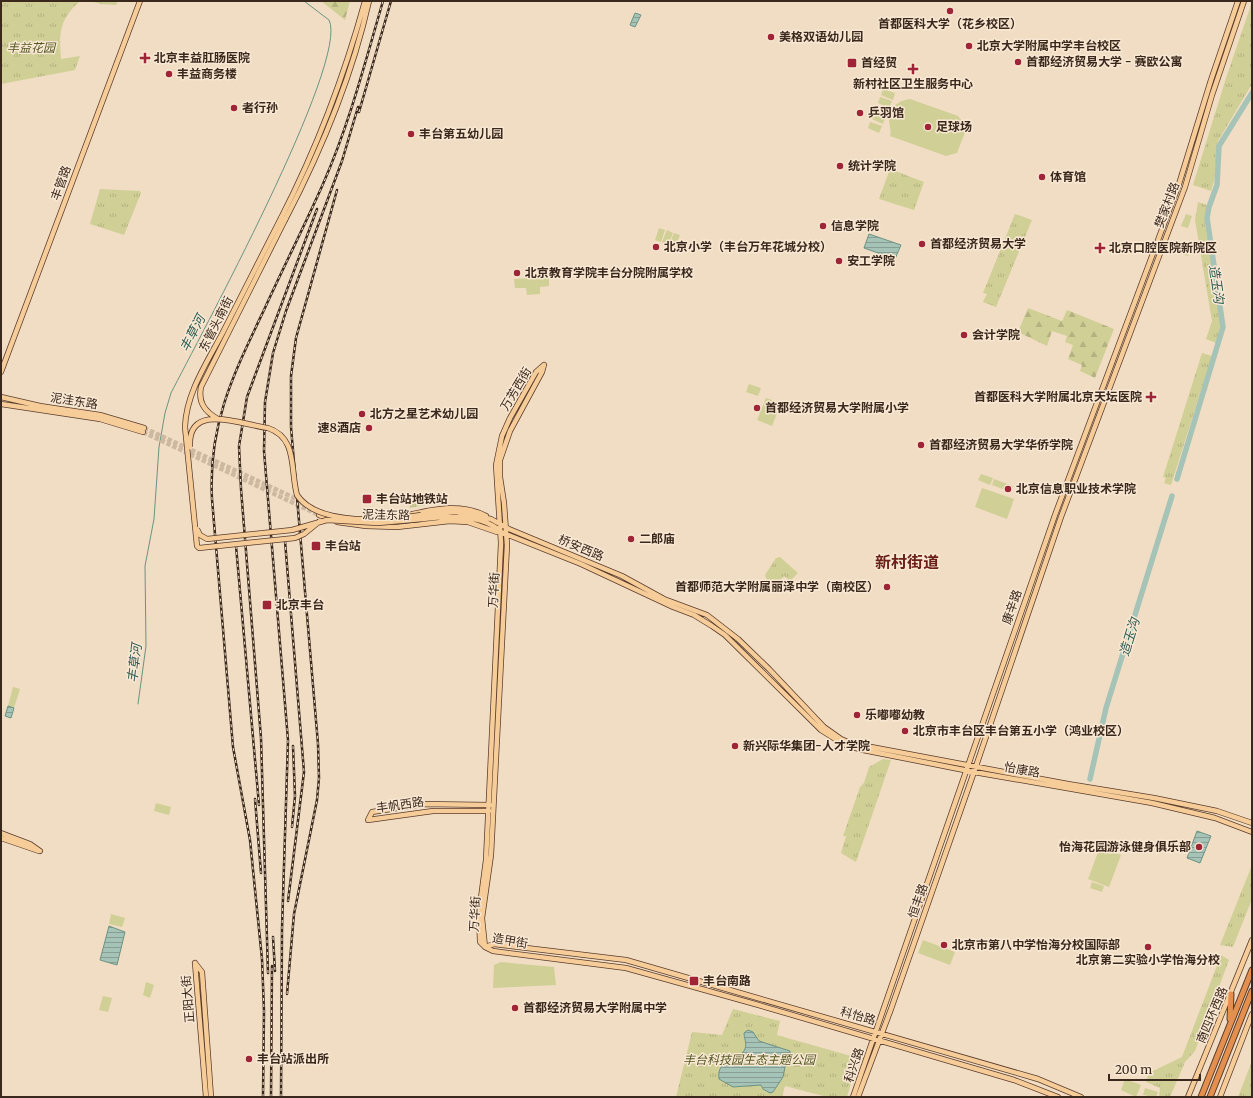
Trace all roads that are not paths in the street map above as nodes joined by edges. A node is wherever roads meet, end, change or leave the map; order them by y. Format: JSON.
{"nodes":[{"id":1,"x":140,"y":1,"type":"edge"},
{"id":2,"x":365,"y":1,"type":"edge"},
{"id":3,"x":369,"y":1,"type":"edge"},
{"id":4,"x":1238,"y":1,"type":"edge"},
{"id":5,"x":1244,"y":1,"type":"edge"},
{"id":6,"x":114,"y":61,"type":"dead end"},
{"id":7,"x":283,"y":219,"type":"junction"},
{"id":8,"x":1144,"y":294,"type":"junction"},
{"id":9,"x":1146,"y":301,"type":"dead end"},
{"id":10,"x":1,"y":366,"type":"edge"},
{"id":11,"x":1,"y":372,"type":"edge"},
{"id":12,"x":1,"y":397,"type":"edge"},
{"id":13,"x":1,"y":404,"type":"edge"},
{"id":14,"x":218,"y":418,"type":"junction"},
{"id":15,"x":1076,"y":456,"type":"joint"},
{"id":16,"x":1082,"y":458,"type":"joint"},
{"id":17,"x":190,"y":465,"type":"junction"},
{"id":18,"x":317,"y":509,"type":"junction"},
{"id":19,"x":319,"y":515,"type":"tunnel mouth"},
{"id":20,"x":422,"y":517,"type":"junction"},
{"id":21,"x":491,"y":519,"type":"junction"},
{"id":22,"x":195,"y":520,"type":"junction"},
{"id":23,"x":320,"y":521,"type":"junction"},
{"id":24,"x":500,"y":523,"type":"junction"},
{"id":25,"x":505,"y":527,"type":"junction"},
{"id":26,"x":503,"y":533,"type":"junction"},
{"id":27,"x":800,"y":707,"type":"junction"},
{"id":28,"x":968,"y":765,"type":"junction"},
{"id":29,"x":976,"y":766,"type":"junction"},
{"id":30,"x":966,"y":770,"type":"junction"},
{"id":31,"x":974,"y":772,"type":"junction"},
{"id":32,"x":488,"y":805,"type":"junction"},
{"id":33,"x":493,"y":808,"type":"junction"},
{"id":34,"x":488,"y":811,"type":"junction"},
{"id":35,"x":1252,"y":823,"type":"edge"},
{"id":36,"x":1252,"y":832,"type":"edge"},
{"id":37,"x":1,"y":833,"type":"edge"},
{"id":38,"x":1,"y":838,"type":"edge"},
{"id":39,"x":1252,"y":940,"type":"edge"},
{"id":40,"x":485,"y":947,"type":"junction"},
{"id":41,"x":626,"y":960,"type":"joint"},
{"id":42,"x":626,"y":968,"type":"joint"},
{"id":43,"x":1252,"y":970,"type":"edge"},
{"id":44,"x":1252,"y":992,"type":"edge"},
{"id":45,"x":1231,"y":994,"type":"junction"},
{"id":46,"x":1252,"y":1014,"type":"edge"},
{"id":47,"x":1230,"y":1024,"type":"junction"},
{"id":48,"x":876,"y":1032,"type":"junction"},
{"id":49,"x":881,"y":1033,"type":"junction"},
{"id":50,"x":876,"y":1040,"type":"junction"},
{"id":51,"x":206,"y":1097,"type":"edge"},
{"id":52,"x":211,"y":1097,"type":"edge"},
{"id":53,"x":853,"y":1097,"type":"edge"},
{"id":54,"x":858,"y":1097,"type":"edge"},
{"id":55,"x":1058,"y":1097,"type":"edge"},
{"id":56,"x":1081,"y":1097,"type":"edge"},
{"id":57,"x":1188,"y":1097,"type":"edge"},
{"id":58,"x":1201,"y":1097,"type":"edge"},
{"id":59,"x":1210,"y":1097,"type":"edge"},
{"id":60,"x":1220,"y":1097,"type":"edge"}],
"edges":[{"from":1,"to":11,"type":"main road","name":"丰管路"},
{"from":2,"to":7,"type":"main road","name":"东管头南街"},
{"from":3,"to":7,"type":"main road","name":"东管头南街"},
{"from":4,"to":15,"type":"main road","name":"樊家村路"},
{"from":5,"to":8,"type":"main road","name":"樊家村路"},
{"from":6,"to":10,"type":"main road","name":"丰管路"},
{"from":7,"to":14,"type":"main road","name":"东管头南街","bridge":true},
{"from":7,"to":17,"type":"main road","name":"东管头南街","bridge":true},
{"from":8,"to":9,"type":"main road"},
{"from":8,"to":16,"type":"main road","name":"樊家村路"},
{"from":12,"to":13,"type":"main road","name":"泥洼东路"},
{"from":14,"to":17,"type":"main road","bridge":true},
{"from":14,"to":18,"type":"main road","bridge":true},
{"from":15,"to":28,"type":"main road","name":"康辛路"},
{"from":16,"to":29,"type":"main road","name":"康辛路"},
{"from":17,"to":22,"type":"main road","name":"东管头南街","bridge":true},
{"from":18,"to":20,"type":"main road","name":"桥安西路","bridge":true},
{"from":18,"to":21,"type":"main road","name":"泥洼东路"},
{"from":19,"to":26,"type":"main road","name":"泥洼东路"},
{"from":20,"to":21,"type":"main road","name":"桥安西路"},
{"from":20,"to":23,"type":"main road","bridge":true},
{"from":20,"to":26,"type":"main road","name":"桥安西路"},
{"from":21,"to":24,"type":"main road","name":"桥安西路"},
{"from":22,"to":23,"type":"main road","bridge":true},
{"from":22,"to":23,"type":"main road","name":"东管头南街","bridge":true},
{"from":24,"to":25,"type":"main road","name":"桥安西路"},
{"from":24,"to":25,"type":"main road","name":"万芳西街"},
{"from":24,"to":26,"type":"main road","name":"万华街"},
{"from":25,"to":26,"type":"main road","name":"万华街"},
{"from":25,"to":27,"type":"main road","name":"桥安西路"},
{"from":26,"to":27,"type":"main road","name":"桥安西路"},
{"from":26,"to":32,"type":"main road","name":"万华街"},
{"from":26,"to":33,"type":"main road","name":"万华街"},
{"from":27,"to":28,"type":"main road","name":"怡康路"},
{"from":27,"to":30,"type":"main road","name":"怡康路"},
{"from":28,"to":29,"type":"main road","name":"怡康路"},
{"from":28,"to":30,"type":"main road","name":"恒丰路"},
{"from":29,"to":31,"type":"main road","name":"恒丰路"},
{"from":29,"to":35,"type":"main road","name":"怡康路"},
{"from":30,"to":31,"type":"main road","name":"怡康路"},
{"from":30,"to":48,"type":"main road","name":"恒丰路"},
{"from":31,"to":36,"type":"main road","name":"怡康路"},
{"from":31,"to":49,"type":"main road","name":"恒丰路"},
{"from":32,"to":33,"type":"main road","name":"丰帆西路"},
{"from":32,"to":34,"type":"main road","name":"万华街"},
{"from":32,"to":34,"type":"main road","name":"丰帆西路"},
{"from":33,"to":34,"type":"main road","name":"丰帆西路"},
{"from":33,"to":40,"type":"main road","name":"万华街"},
{"from":34,"to":40,"type":"main road","name":"万华街"},
{"from":37,"to":38,"type":"main road"},
{"from":39,"to":45,"type":"main road","name":"南四环西路"},
{"from":40,"to":41,"type":"main road","name":"造甲街"},
{"from":40,"to":42,"type":"main road","name":"造甲街"},
{"from":41,"to":48,"type":"main road","name":"科怡路"},
{"from":42,"to":50,"type":"main road","name":"科怡路"},
{"from":43,"to":47,"type":"highway","name":"南四环西路"},
{"from":44,"to":59,"type":"highway"},
{"from":45,"to":47,"type":"highway"},
{"from":45,"to":57,"type":"main road","name":"南四环西路"},
{"from":46,"to":60,"type":"main road"},
{"from":47,"to":58,"type":"highway","name":"南四环西路"},
{"from":48,"to":49,"type":"main road","name":"科怡路"},
{"from":48,"to":50,"type":"main road","name":"恒丰路"},
{"from":49,"to":50,"type":"main road","name":"恒丰路"},
{"from":49,"to":56,"type":"main road","name":"科怡路"},
{"from":50,"to":53,"type":"main road","name":"科兴路"},
{"from":50,"to":54,"type":"main road","name":"科兴路"},
{"from":50,"to":55,"type":"main road","name":"科怡路"},
{"from":51,"to":52,"type":"main road","name":"正阳大街"}]}
